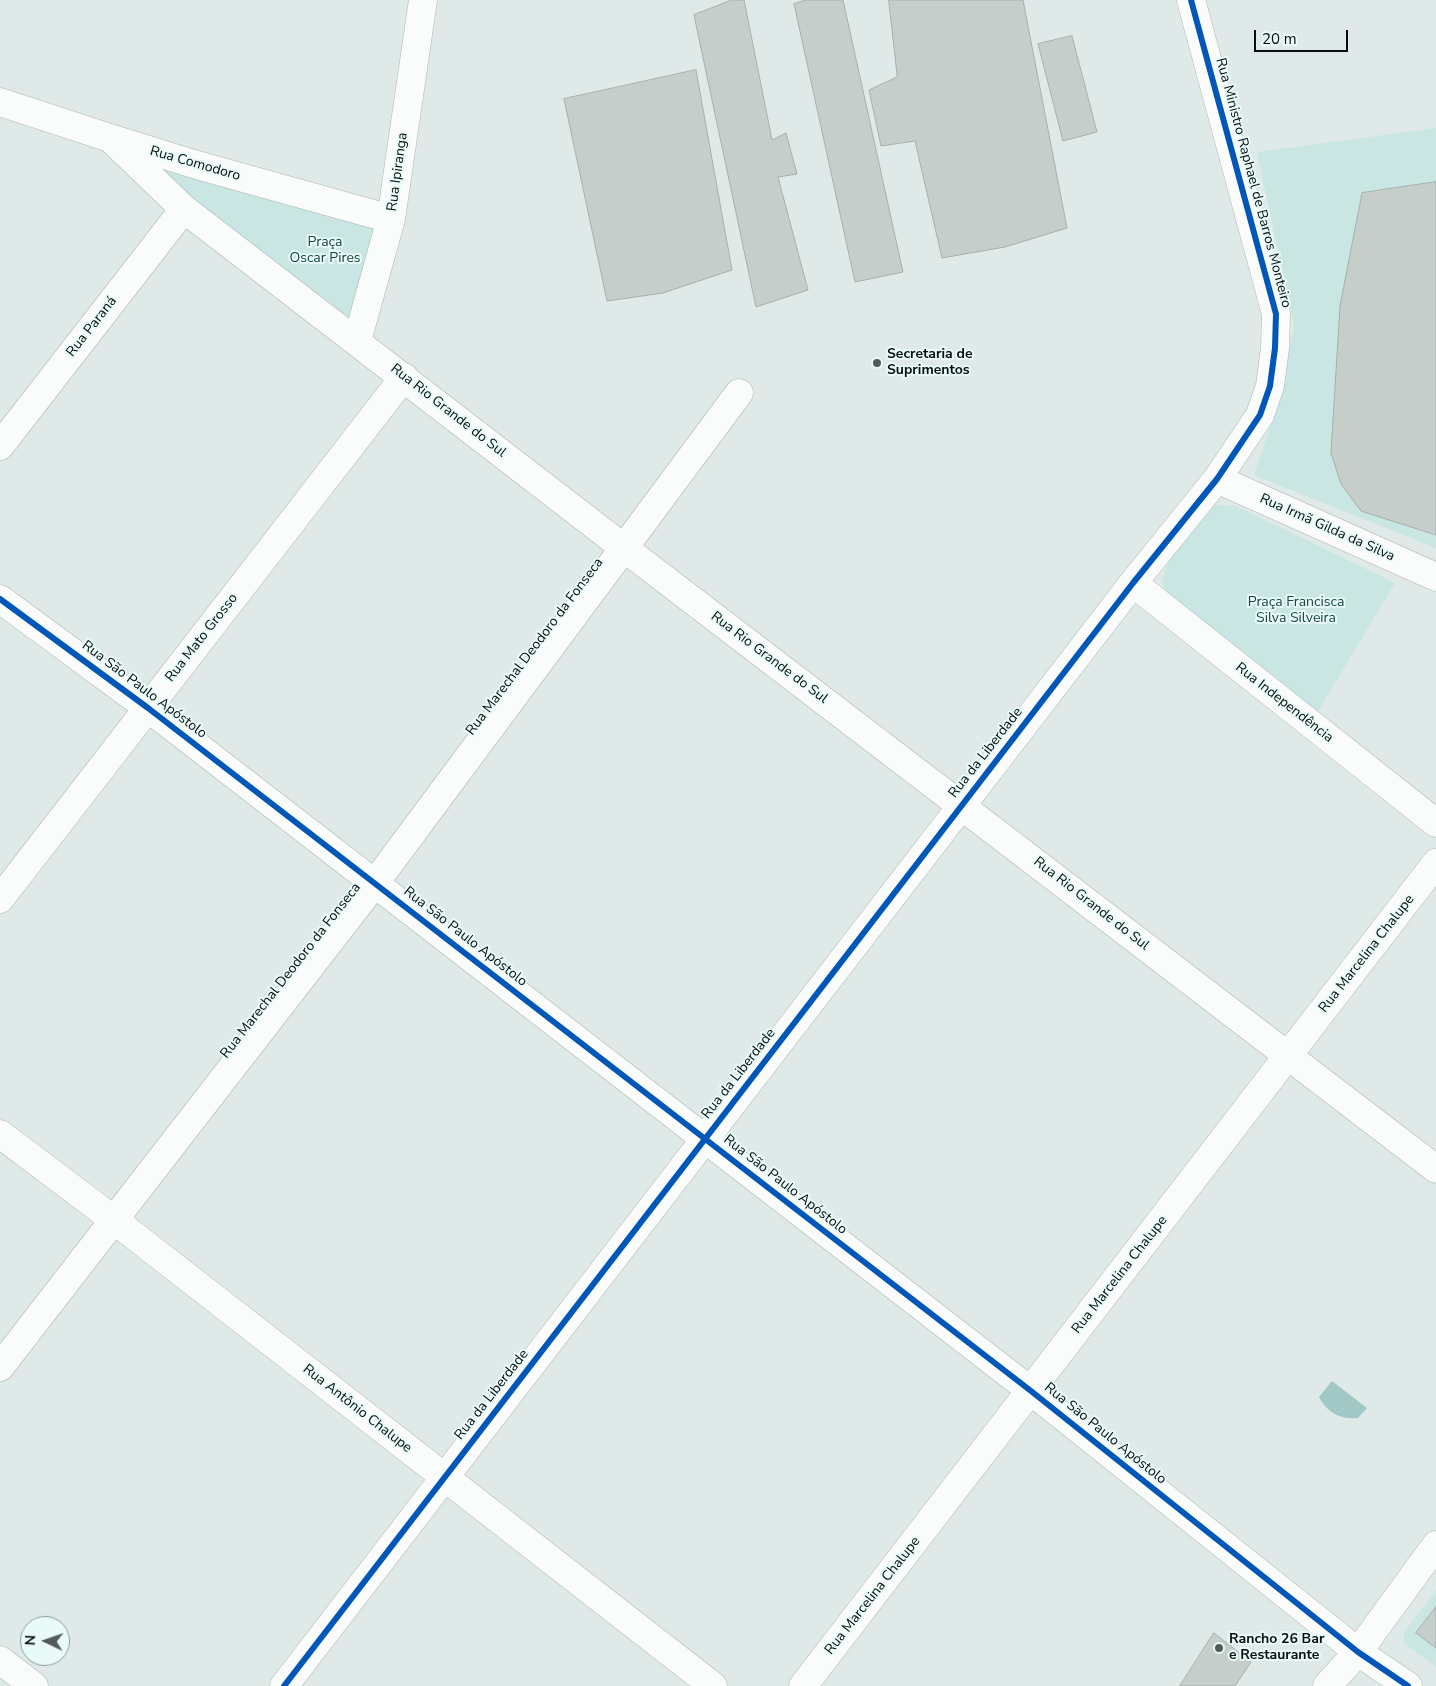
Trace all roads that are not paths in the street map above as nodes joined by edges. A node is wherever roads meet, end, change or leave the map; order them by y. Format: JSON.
{"nodes":[{"id":1,"x":423,"y":0,"type":"edge"},
{"id":2,"x":1191,"y":0,"type":"edge"},
{"id":3,"x":0,"y":102,"type":"edge"},
{"id":4,"x":110,"y":138,"type":"junction"},
{"id":5,"x":184,"y":209,"type":"junction"},
{"id":6,"x":391,"y":219,"type":"junction"},
{"id":7,"x":357,"y":341,"type":"junction"},
{"id":8,"x":404,"y":377,"type":"junction"},
{"id":9,"x":739,"y":393,"type":"dead end"},
{"id":10,"x":0,"y":446,"type":"edge"},
{"id":11,"x":1217,"y":479,"type":"junction"},
{"id":12,"x":624,"y":548,"type":"junction"},
{"id":13,"x":1436,"y":577,"type":"edge"},
{"id":14,"x":1133,"y":583,"type":"junction"},
{"id":15,"x":0,"y":599,"type":"edge"},
{"id":16,"x":148,"y":708,"type":"junction"},
{"id":17,"x":962,"y":806,"type":"junction"},
{"id":18,"x":1436,"y":823,"type":"edge"},
{"id":19,"x":1436,"y":863,"type":"edge"},
{"id":20,"x":374,"y":883,"type":"junction"},
{"id":21,"x":0,"y":899,"type":"edge"},
{"id":22,"x":1288,"y":1056,"type":"junction"},
{"id":23,"x":0,"y":1134,"type":"edge"},
{"id":24,"x":705,"y":1139,"type":"junction"},
{"id":25,"x":1436,"y":1169,"type":"edge"},
{"id":26,"x":114,"y":1220,"type":"junction"},
{"id":27,"x":0,"y":1367,"type":"edge"},
{"id":28,"x":1030,"y":1391,"type":"junction"},
{"id":29,"x":444,"y":1477,"type":"junction"},
{"id":30,"x":1436,"y":1545,"type":"edge"},
{"id":31,"x":1358,"y":1652,"type":"junction"},
{"id":32,"x":0,"y":1660,"type":"edge"},
{"id":33,"x":34,"y":1686,"type":"edge"},
{"id":34,"x":284,"y":1686,"type":"edge"},
{"id":35,"x":714,"y":1686,"type":"edge"},
{"id":36,"x":804,"y":1686,"type":"edge"},
{"id":37,"x":1327,"y":1686,"type":"edge"},
{"id":38,"x":1408,"y":1686,"type":"edge"}],
"edges":[{"from":1,"to":6,"type":"street","name":"Rua Ipiranga"},
{"from":2,"to":11,"type":"street","name":"Rua Ministro Raphael de Barros Monteiro"},
{"from":3,"to":4,"type":"street","name":"Rua Comodoro"},
{"from":4,"to":5,"type":"street","name":"Rua Rio Grande do Sul"},
{"from":4,"to":6,"type":"street","name":"Rua Comodoro"},
{"from":5,"to":7,"type":"street","name":"Rua Rio Grande do Sul"},
{"from":5,"to":10,"type":"street","name":"Rua Paraná"},
{"from":6,"to":7,"type":"street","name":"Rua Ipiranga"},
{"from":7,"to":8,"type":"street","name":"Rua Rio Grande do Sul"},
{"from":8,"to":12,"type":"street","name":"Rua Rio Grande do Sul"},
{"from":8,"to":16,"type":"street","name":"Rua Mato Grosso"},
{"from":9,"to":12,"type":"street","name":"Rua Marechal Deodoro da Fonseca"},
{"from":11,"to":13,"type":"street","name":"Rua Irmã Gilda da Silva"},
{"from":11,"to":14,"type":"street","name":"Rua da Liberdade"},
{"from":12,"to":17,"type":"street","name":"Rua Rio Grande do Sul"},
{"from":12,"to":20,"type":"street","name":"Rua Marechal Deodoro da Fonseca"},
{"from":14,"to":17,"type":"street","name":"Rua da Liberdade"},
{"from":14,"to":18,"type":"street","name":"Rua Independência"},
{"from":15,"to":16,"type":"street","name":"Rua São Paulo Apóstolo"},
{"from":16,"to":20,"type":"street","name":"Rua São Paulo Apóstolo"},
{"from":16,"to":21,"type":"street","name":"Rua Mato Grosso"},
{"from":17,"to":22,"type":"street","name":"Rua Rio Grande do Sul"},
{"from":17,"to":24,"type":"street","name":"Rua da Liberdade"},
{"from":19,"to":22,"type":"street","name":"Rua Marcelina Chalupe"},
{"from":20,"to":24,"type":"street","name":"Rua São Paulo Apóstolo"},
{"from":20,"to":26,"type":"street","name":"Rua Marechal Deodoro da Fonseca"},
{"from":22,"to":25,"type":"street","name":"Rua Rio Grande do Sul"},
{"from":22,"to":28,"type":"street","name":"Rua Marcelina Chalupe"},
{"from":23,"to":26,"type":"street","name":"Rua Antônio Chalupe"},
{"from":24,"to":28,"type":"street","name":"Rua São Paulo Apóstolo"},
{"from":24,"to":29,"type":"street","name":"Rua da Liberdade"},
{"from":26,"to":27,"type":"street","name":"Rua Marechal Deodoro da Fonseca"},
{"from":26,"to":29,"type":"street","name":"Rua Antônio Chalupe"},
{"from":28,"to":31,"type":"street","name":"Rua São Paulo Apóstolo"},
{"from":28,"to":36,"type":"street","name":"Rua Marcelina Chalupe"},
{"from":29,"to":34,"type":"street","name":"Rua da Liberdade"},
{"from":29,"to":35,"type":"street","name":"Rua Antônio Chalupe"},
{"from":30,"to":31,"type":"street"},
{"from":31,"to":37,"type":"street"},
{"from":31,"to":38,"type":"street","name":"Rua São Paulo Apóstolo"},
{"from":32,"to":33,"type":"street"}]}
